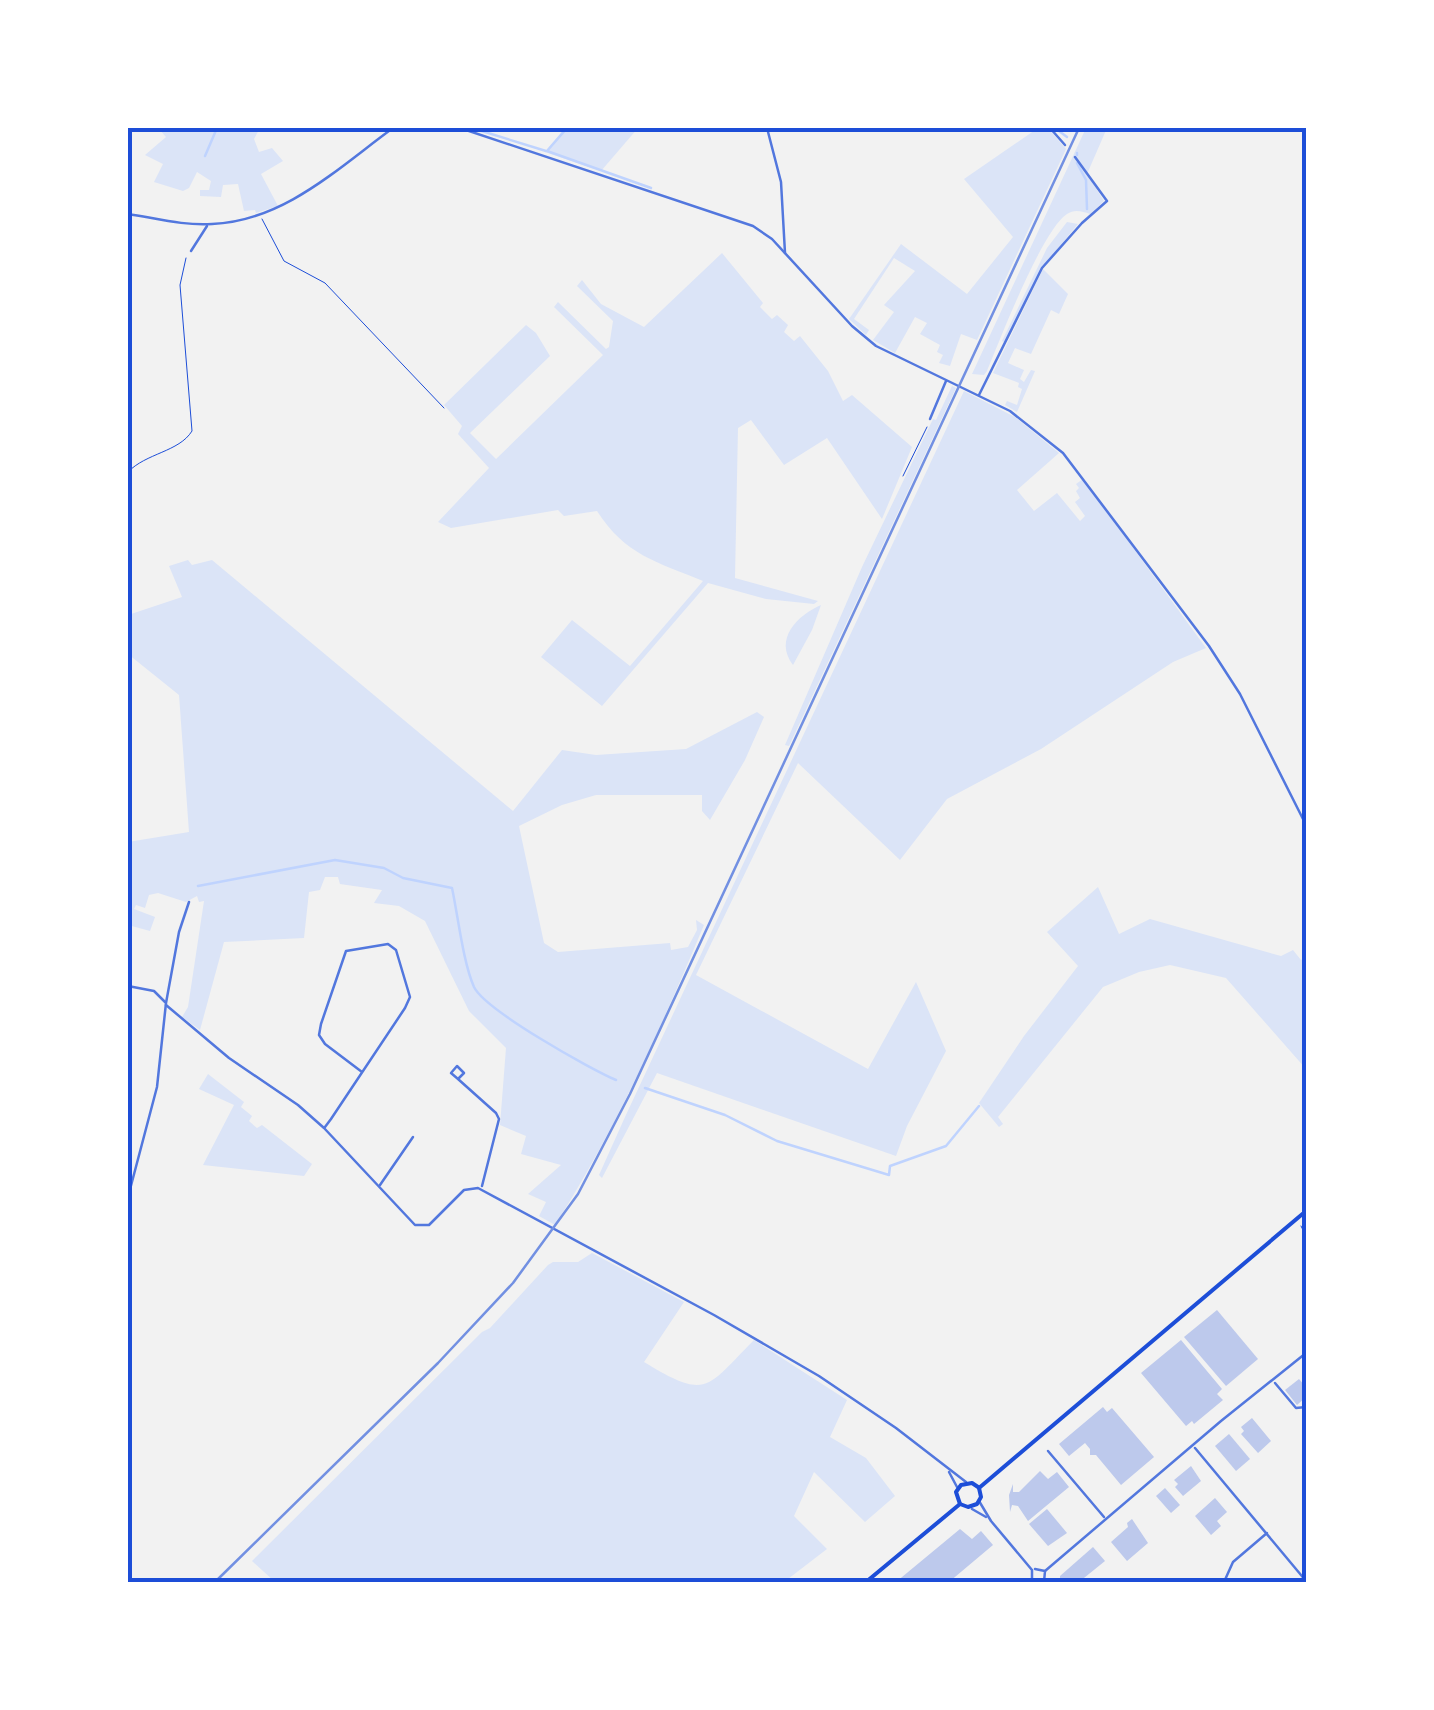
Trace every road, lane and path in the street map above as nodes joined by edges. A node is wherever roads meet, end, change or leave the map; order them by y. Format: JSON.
{"nodes":[{"id":1,"x":393,"y":128,"type":"edge"},
{"id":2,"x":460,"y":128,"type":"edge"},
{"id":3,"x":767,"y":128,"type":"edge"},
{"id":4,"x":1050,"y":128,"type":"edge"},
{"id":5,"x":1065,"y":145,"type":"dead end"},
{"id":6,"x":1075,"y":157,"type":"dead end"},
{"id":7,"x":128,"y":214,"type":"edge"},
{"id":8,"x":261,"y":216,"type":"junction"},
{"id":9,"x":208,"y":224,"type":"junction"},
{"id":10,"x":786,"y":237,"type":"junction"},
{"id":11,"x":775,"y":242,"type":"junction"},
{"id":12,"x":191,"y":250,"type":"joint"},
{"id":13,"x":785,"y":253,"type":"junction"},
{"id":14,"x":946,"y":380,"type":"junction"},
{"id":15,"x":979,"y":395,"type":"junction"},
{"id":16,"x":444,"y":408,"type":"dead end"},
{"id":17,"x":930,"y":419,"type":"joint"},
{"id":18,"x":128,"y":472,"type":"edge"},
{"id":19,"x":903,"y":476,"type":"dead end"},
{"id":20,"x":1306,"y":825,"type":"edge"},
{"id":21,"x":189,"y":902,"type":"dead end"},
{"id":22,"x":128,"y":986,"type":"edge"},
{"id":23,"x":166,"y":1004,"type":"junction"},
{"id":24,"x":362,"y":1072,"type":"junction"},
{"id":25,"x":458,"y":1079,"type":"dead end"},
{"id":26,"x":324,"y":1128,"type":"junction"},
{"id":27,"x":413,"y":1137,"type":"dead end"},
{"id":28,"x":378,"y":1187,"type":"junction"},
{"id":29,"x":481,"y":1189,"type":"junction"},
{"id":30,"x":128,"y":1198,"type":"edge"},
{"id":31,"x":1306,"y":1211,"type":"edge"},
{"id":32,"x":1296,"y":1220,"type":"junction"},
{"id":33,"x":1306,"y":1236,"type":"edge"},
{"id":34,"x":1306,"y":1354,"type":"edge"},
{"id":35,"x":1273,"y":1381,"type":"junction"},
{"id":36,"x":1306,"y":1407,"type":"edge"},
{"id":37,"x":1193,"y":1446,"type":"junction"},
{"id":38,"x":1048,"y":1452,"type":"dead end"},
{"id":39,"x":948,"y":1471,"type":"junction"},
{"id":40,"x":967,"y":1482,"type":"junction"},
{"id":41,"x":979,"y":1488,"type":"junction"},
{"id":42,"x":958,"y":1489,"type":"junction"},
{"id":43,"x":980,"y":1500,"type":"junction"},
{"id":44,"x":960,"y":1504,"type":"junction"},
{"id":45,"x":968,"y":1507,"type":"junction"},
{"id":46,"x":1106,"y":1518,"type":"junction"},
{"id":47,"x":991,"y":1521,"type":"junction"},
{"id":48,"x":1266,"y":1533,"type":"junction"},
{"id":49,"x":1032,"y":1570,"type":"junction"},
{"id":50,"x":1045,"y":1571,"type":"junction"},
{"id":51,"x":1306,"y":1581,"type":"edge"},
{"id":52,"x":866,"y":1582,"type":"edge"},
{"id":53,"x":1032,"y":1582,"type":"edge"},
{"id":54,"x":1044,"y":1582,"type":"edge"},
{"id":55,"x":1224,"y":1582,"type":"edge"}],
"edges":[{"from":1,"to":8,"type":"street"},
{"from":2,"to":11,"type":"street"},
{"from":3,"to":10,"type":"street"},
{"from":4,"to":5,"type":"street"},
{"from":6,"to":15,"type":"street"},
{"from":7,"to":9,"type":"street"},
{"from":8,"to":9,"type":"street"},
{"from":8,"to":16,"type":"path"},
{"from":9,"to":12,"type":"street"},
{"from":10,"to":11,"type":"street"},
{"from":10,"to":13,"type":"street"},
{"from":11,"to":13,"type":"street"},
{"from":12,"to":18,"type":"path"},
{"from":13,"to":14,"type":"street"},
{"from":14,"to":15,"type":"street"},
{"from":14,"to":17,"type":"street"},
{"from":15,"to":20,"type":"street"},
{"from":17,"to":19,"type":"path"},
{"from":21,"to":23,"type":"street"},
{"from":22,"to":23,"type":"street"},
{"from":23,"to":26,"type":"street"},
{"from":23,"to":30,"type":"street"},
{"from":24,"to":24,"type":"street"},
{"from":24,"to":26,"type":"street"},
{"from":25,"to":29,"type":"street"},
{"from":26,"to":28,"type":"street"},
{"from":27,"to":28,"type":"street"},
{"from":28,"to":29,"type":"street"},
{"from":29,"to":39,"type":"street"},
{"from":31,"to":32,"type":"main road"},
{"from":32,"to":33,"type":"path"},
{"from":32,"to":41,"type":"main road"},
{"from":34,"to":35,"type":"street"},
{"from":35,"to":36,"type":"street"},
{"from":35,"to":37,"type":"street"},
{"from":37,"to":46,"type":"street"},
{"from":37,"to":48,"type":"street"},
{"from":38,"to":46,"type":"street"},
{"from":39,"to":40,"type":"street"},
{"from":39,"to":42,"type":"street"},
{"from":40,"to":41,"type":"main road"},
{"from":40,"to":42,"type":"main road"},
{"from":41,"to":43,"type":"main road"},
{"from":42,"to":44,"type":"main road"},
{"from":43,"to":45,"type":"main road"},
{"from":43,"to":47,"type":"street"},
{"from":44,"to":45,"type":"main road"},
{"from":44,"to":52,"type":"main road"},
{"from":45,"to":47,"type":"street"},
{"from":46,"to":50,"type":"street"},
{"from":47,"to":49,"type":"street"},
{"from":48,"to":51,"type":"street"},
{"from":48,"to":55,"type":"street"},
{"from":49,"to":50,"type":"street"},
{"from":49,"to":53,"type":"street"},
{"from":50,"to":54,"type":"street"}]}
